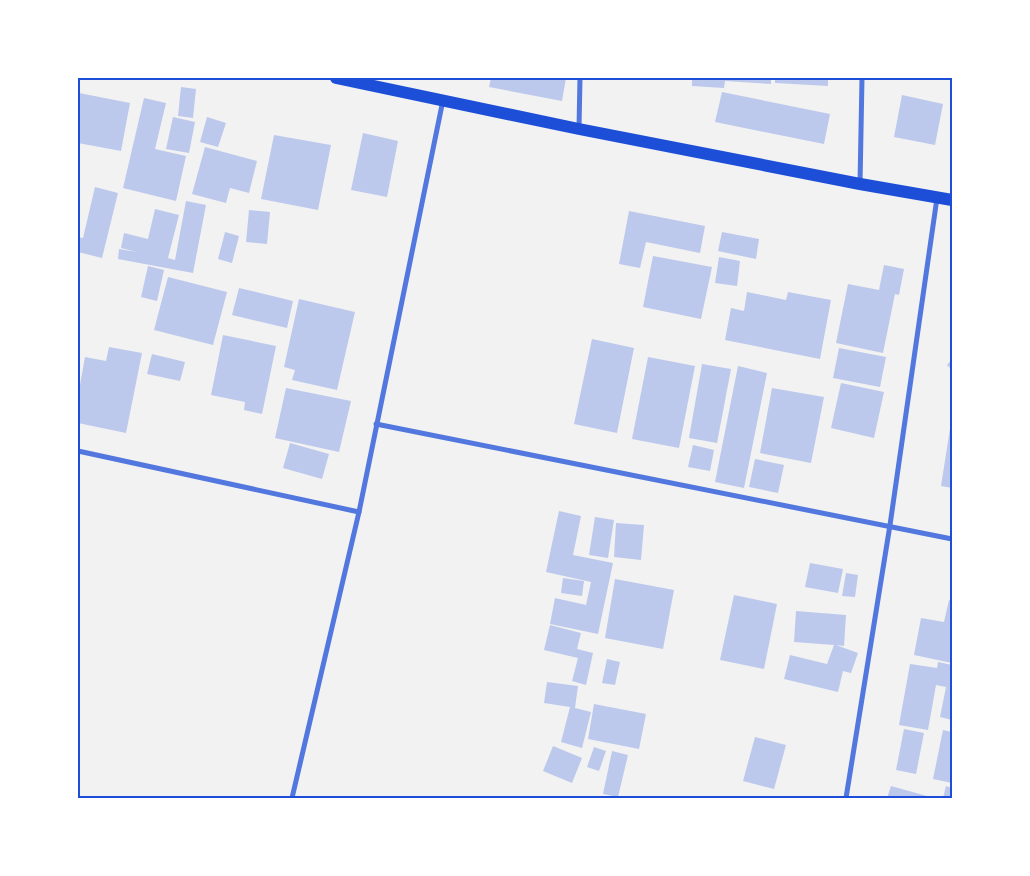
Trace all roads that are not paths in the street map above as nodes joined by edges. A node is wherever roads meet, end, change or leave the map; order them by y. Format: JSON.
{"nodes":[{"id":1,"x":336,"y":78,"type":"edge"},
{"id":2,"x":580,"y":78,"type":"edge"},
{"id":3,"x":862,"y":78,"type":"edge"},
{"id":4,"x":443,"y":100,"type":"junction"},
{"id":5,"x":578,"y":129,"type":"junction"},
{"id":6,"x":860,"y":184,"type":"junction"},
{"id":7,"x":937,"y":198,"type":"junction"},
{"id":8,"x":952,"y":200,"type":"edge"},
{"id":9,"x":376,"y":424,"type":"junction"},
{"id":10,"x":78,"y":450,"type":"edge"},
{"id":11,"x":359,"y":512,"type":"junction"},
{"id":12,"x":890,"y":525,"type":"junction"},
{"id":13,"x":952,"y":539,"type":"edge"},
{"id":14,"x":292,"y":798,"type":"edge"},
{"id":15,"x":846,"y":798,"type":"edge"}],
"edges":[{"from":1,"to":4,"type":"main road"},
{"from":2,"to":5,"type":"street"},
{"from":3,"to":6,"type":"street"},
{"from":4,"to":5,"type":"main road"},
{"from":4,"to":9,"type":"street"},
{"from":5,"to":6,"type":"main road"},
{"from":6,"to":7,"type":"main road"},
{"from":7,"to":8,"type":"main road"},
{"from":7,"to":12,"type":"street"},
{"from":9,"to":11,"type":"street"},
{"from":9,"to":12,"type":"street"},
{"from":10,"to":11,"type":"street"},
{"from":11,"to":14,"type":"street"},
{"from":12,"to":13,"type":"street"},
{"from":12,"to":15,"type":"street"}]}
